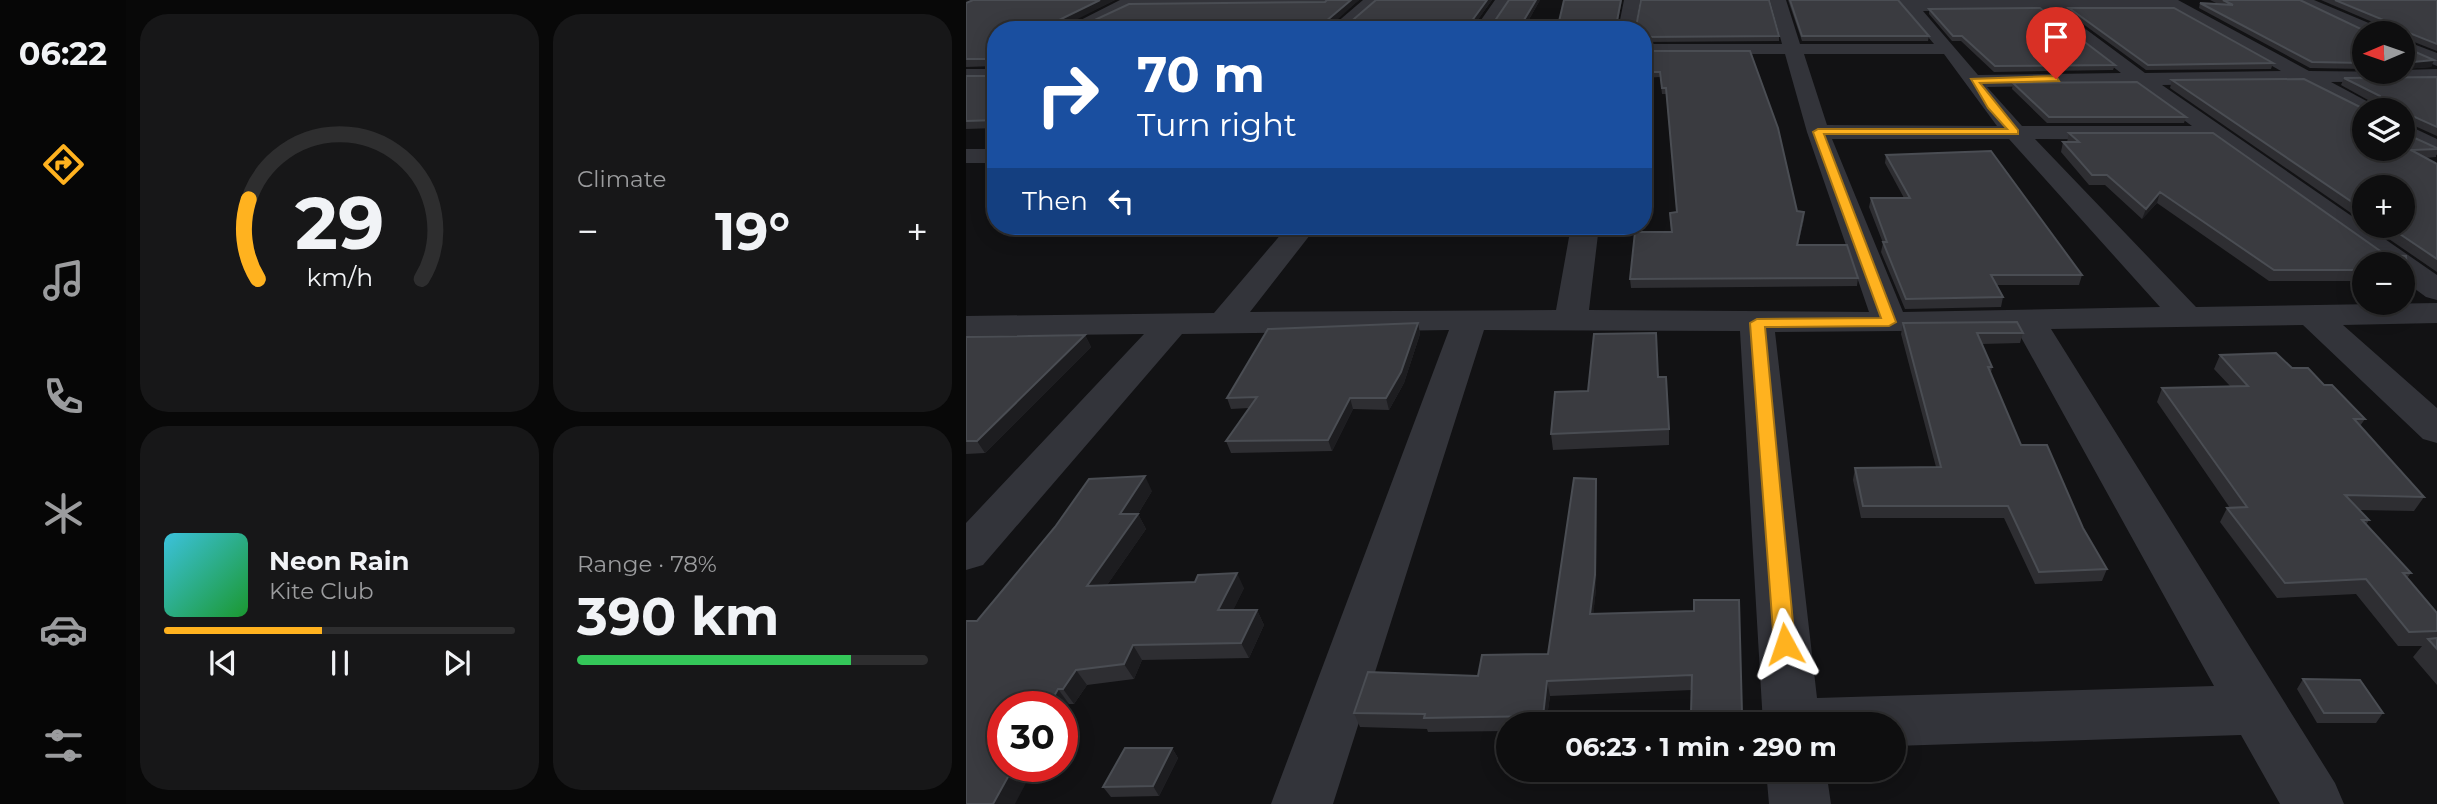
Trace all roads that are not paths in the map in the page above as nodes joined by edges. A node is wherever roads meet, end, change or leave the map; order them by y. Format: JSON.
{"nodes":[{"id":1,"x":1326,"y":0,"type":"edge"},
{"id":2,"x":1372,"y":0,"type":"edge"},
{"id":3,"x":1503,"y":0,"type":"edge"},
{"id":4,"x":1632,"y":0,"type":"edge"},
{"id":5,"x":1778,"y":0,"type":"edge"},
{"id":6,"x":2301,"y":0,"type":"edge"},
{"id":7,"x":1130,"y":1,"type":"edge"},
{"id":8,"x":1240,"y":1,"type":"edge"},
{"id":9,"x":2171,"y":2,"type":"edge"},
{"id":10,"x":1908,"y":3,"type":"edge"},
{"id":11,"x":2040,"y":3,"type":"edge"},
{"id":12,"x":1210,"y":18,"type":"edge"},
{"id":13,"x":1088,"y":21,"type":"edge"},
{"id":14,"x":1347,"y":21,"type":"edge"},
{"id":15,"x":1488,"y":21,"type":"edge"},
{"id":16,"x":1628,"y":21,"type":"edge"},
{"id":17,"x":2352,"y":22,"type":"edge"},
{"id":18,"x":2415,"y":46,"type":"edge"},
{"id":19,"x":2437,"y":47,"type":"edge"},
{"id":20,"x":1652,"y":49,"type":"edge"},
{"id":21,"x":1794,"y":49,"type":"junction"},
{"id":22,"x":1949,"y":49,"type":"junction"},
{"id":23,"x":2415,"y":50,"type":"edge"},
{"id":24,"x":2437,"y":60,"type":"edge"},
{"id":25,"x":987,"y":68,"type":"edge"},
{"id":26,"x":969,"y":75,"type":"edge"},
{"id":27,"x":987,"y":75,"type":"edge"},
{"id":28,"x":2437,"y":75,"type":"edge"},
{"id":29,"x":2302,"y":76,"type":"junction"},
{"id":30,"x":2138,"y":77,"type":"junction"},
{"id":31,"x":1974,"y":81,"type":"junction"},
{"id":32,"x":2352,"y":103,"type":"edge"},
{"id":33,"x":1818,"y":132,"type":"junction"},
{"id":34,"x":2015,"y":132,"type":"junction"},
{"id":35,"x":2218,"y":133,"type":"junction"},
{"id":36,"x":2415,"y":136,"type":"edge"},
{"id":37,"x":2437,"y":148,"type":"edge"},
{"id":38,"x":966,"y":156,"type":"edge"},
{"id":39,"x":987,"y":156,"type":"edge"},
{"id":40,"x":1296,"y":235,"type":"edge"},
{"id":41,"x":1585,"y":235,"type":"edge"},
{"id":42,"x":2384,"y":252,"type":"edge"},
{"id":43,"x":2415,"y":274,"type":"edge"},
{"id":44,"x":2437,"y":290,"type":"edge"},
{"id":45,"x":2437,"y":313,"type":"edge"},
{"id":46,"x":2312,"y":315,"type":"junction"},
{"id":47,"x":2187,"y":317,"type":"junction"},
{"id":48,"x":1470,"y":320,"type":"junction"},
{"id":49,"x":2028,"y":320,"type":"junction"},
{"id":50,"x":1571,"y":321,"type":"junction"},
{"id":51,"x":1889,"y":322,"type":"junction"},
{"id":52,"x":1757,"y":323,"type":"junction"},
{"id":53,"x":1223,"y":324,"type":"junction"},
{"id":54,"x":1171,"y":325,"type":"junction"},
{"id":55,"x":966,"y":326,"type":"edge"},
{"id":56,"x":2437,"y":430,"type":"edge"},
{"id":57,"x":966,"y":553,"type":"edge"},
{"id":58,"x":2256,"y":710,"type":"junction"},
{"id":59,"x":1797,"y":782,"type":"edge"},
{"id":60,"x":1302,"y":804,"type":"edge"},
{"id":61,"x":1800,"y":804,"type":"edge"},
{"id":62,"x":2313,"y":804,"type":"edge"}],
"edges":[{"from":1,"to":8,"type":"street"},
{"from":2,"to":14,"type":"street"},
{"from":3,"to":15,"type":"street"},
{"from":4,"to":16,"type":"street"},
{"from":5,"to":21,"type":"street"},
{"from":6,"to":17,"type":"street"},
{"from":7,"to":8,"type":"street"},
{"from":7,"to":13,"type":"street"},
{"from":8,"to":12,"type":"street"},
{"from":9,"to":11,"type":"street"},
{"from":9,"to":29,"type":"street"},
{"from":10,"to":11,"type":"street"},
{"from":10,"to":22,"type":"street"},
{"from":11,"to":30,"type":"street"},
{"from":18,"to":19,"type":"street"},
{"from":20,"to":21,"type":"street"},
{"from":21,"to":22,"type":"street"},
{"from":21,"to":33,"type":"street"},
{"from":22,"to":31,"type":"street"},
{"from":23,"to":24,"type":"street"},
{"from":25,"to":26,"type":"street"},
{"from":26,"to":27,"type":"street"},
{"from":28,"to":29,"type":"street"},
{"from":29,"to":30,"type":"street"},
{"from":29,"to":32,"type":"street"},
{"from":30,"to":31,"type":"street"},
{"from":30,"to":35,"type":"street"},
{"from":31,"to":34,"type":"street"},
{"from":33,"to":34,"type":"street"},
{"from":33,"to":51,"type":"street"},
{"from":34,"to":35,"type":"street"},
{"from":34,"to":47,"type":"street"},
{"from":35,"to":42,"type":"street"},
{"from":36,"to":37,"type":"street"},
{"from":38,"to":39,"type":"street"},
{"from":40,"to":53,"type":"street"},
{"from":41,"to":50,"type":"street"},
{"from":43,"to":44,"type":"street"},
{"from":45,"to":46,"type":"street"},
{"from":46,"to":47,"type":"street"},
{"from":46,"to":56,"type":"street"},
{"from":47,"to":49,"type":"street"},
{"from":48,"to":50,"type":"street"},
{"from":48,"to":53,"type":"street"},
{"from":48,"to":60,"type":"street"},
{"from":49,"to":51,"type":"street"},
{"from":49,"to":58,"type":"street"},
{"from":50,"to":52,"type":"street"},
{"from":51,"to":52,"type":"street"},
{"from":52,"to":58,"type":"street"},
{"from":53,"to":54,"type":"street"},
{"from":54,"to":55,"type":"street"},
{"from":54,"to":57,"type":"street"},
{"from":58,"to":62,"type":"street"},
{"from":59,"to":61,"type":"street"}]}
